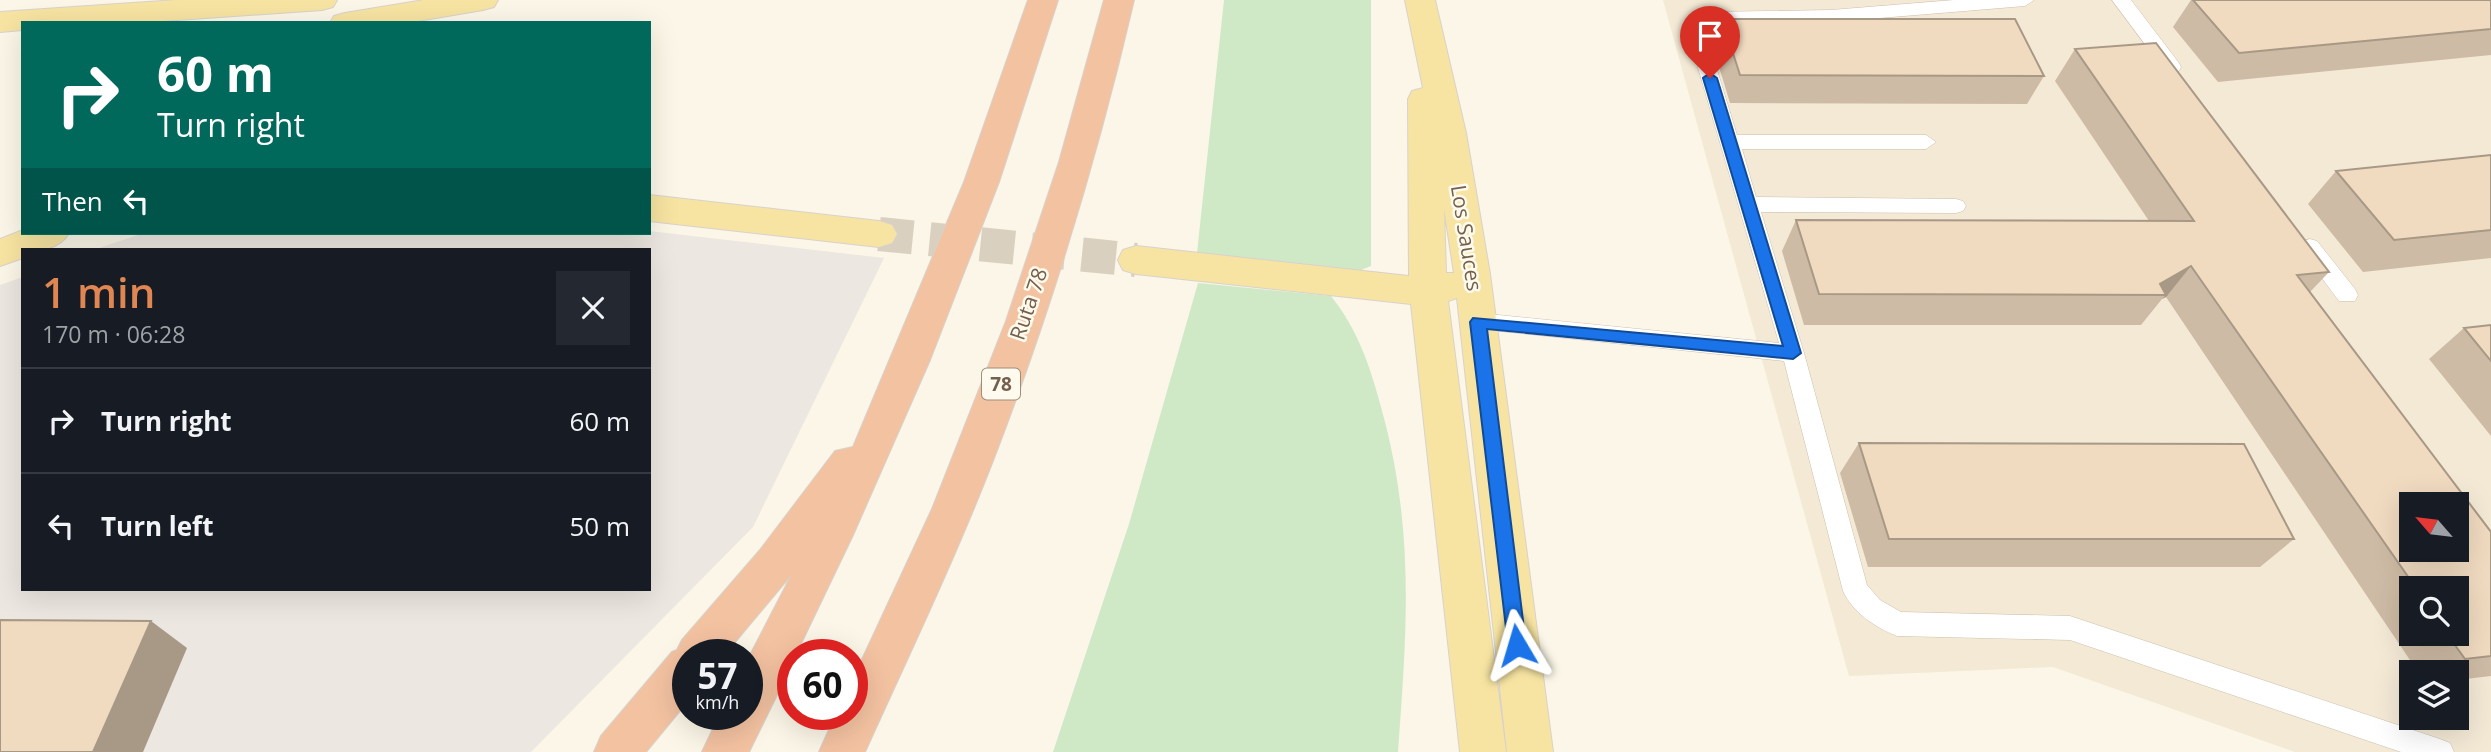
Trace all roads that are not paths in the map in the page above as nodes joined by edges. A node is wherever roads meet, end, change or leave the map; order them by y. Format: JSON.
{"nodes":[{"id":1,"x":322,"y":0,"type":"edge"},
{"id":2,"x":482,"y":0,"type":"edge"},
{"id":3,"x":1043,"y":0,"type":"edge"},
{"id":4,"x":1119,"y":0,"type":"edge"},
{"id":5,"x":2025,"y":0,"type":"edge"},
{"id":6,"x":2121,"y":0,"type":"edge"},
{"id":7,"x":1421,"y":9,"type":"edge"},
{"id":8,"x":357,"y":21,"type":"edge"},
{"id":9,"x":0,"y":22,"type":"edge"},
{"id":10,"x":21,"y":47,"type":"edge"},
{"id":11,"x":0,"y":48,"type":"edge"},
{"id":12,"x":2188,"y":88,"type":"edge"},
{"id":13,"x":1729,"y":142,"type":"junction"},
{"id":14,"x":1926,"y":142,"type":"dead end"},
{"id":15,"x":1748,"y":204,"type":"junction"},
{"id":16,"x":1956,"y":206,"type":"dead end"},
{"id":17,"x":651,"y":208,"type":"edge"},
{"id":18,"x":2297,"y":230,"type":"edge"},
{"id":19,"x":879,"y":234,"type":"tunnel mouth"},
{"id":20,"x":46,"y":235,"type":"edge"},
{"id":21,"x":0,"y":253,"type":"edge"},
{"id":22,"x":1136,"y":260,"type":"tunnel mouth"},
{"id":23,"x":1472,"y":274,"type":"junction"},
{"id":24,"x":1428,"y":291,"type":"junction"},
{"id":25,"x":2347,"y":295,"type":"dead end"},
{"id":26,"x":1478,"y":322,"type":"junction"},
{"id":27,"x":1793,"y":353,"type":"junction"},
{"id":28,"x":907,"y":377,"type":"junction"},
{"id":29,"x":710,"y":639,"type":"edge"},
{"id":30,"x":763,"y":676,"type":"edge"},
{"id":31,"x":672,"y":686,"type":"edge"},
{"id":32,"x":736,"y":730,"type":"edge"},
{"id":33,"x":617,"y":752,"type":"edge"},
{"id":34,"x":725,"y":752,"type":"edge"},
{"id":35,"x":842,"y":752,"type":"edge"},
{"id":36,"x":1483,"y":752,"type":"edge"},
{"id":37,"x":1530,"y":752,"type":"edge"},
{"id":38,"x":2440,"y":752,"type":"edge"}],
"edges":[{"from":1,"to":9,"type":"main road"},
{"from":2,"to":8,"type":"main road"},
{"from":3,"to":28,"type":"highway"},
{"from":4,"to":35,"type":"highway","name":"Ruta 78","number":"78"},
{"from":5,"to":13,"type":"lane"},
{"from":6,"to":12,"type":"lane"},
{"from":7,"to":23,"type":"main road","name":"Los Sauces"},
{"from":7,"to":24,"type":"main road","name":"Los Sauces"},
{"from":10,"to":11,"type":"main road"},
{"from":13,"to":14,"type":"lane"},
{"from":13,"to":15,"type":"lane"},
{"from":15,"to":16,"type":"lane"},
{"from":15,"to":27,"type":"lane"},
{"from":17,"to":19,"type":"main road"},
{"from":18,"to":25,"type":"lane"},
{"from":20,"to":21,"type":"main road"},
{"from":22,"to":24,"type":"main road"},
{"from":23,"to":24,"type":"main road"},
{"from":23,"to":26,"type":"main road","name":"Los Sauces"},
{"from":24,"to":36,"type":"main road","name":"Los Sauces"},
{"from":26,"to":27,"type":"lane"},
{"from":26,"to":37,"type":"main road","name":"Los Sauces"},
{"from":27,"to":38,"type":"lane"},
{"from":28,"to":29,"type":"highway"},
{"from":28,"to":30,"type":"highway"},
{"from":31,"to":33,"type":"highway"},
{"from":32,"to":34,"type":"highway"}]}
